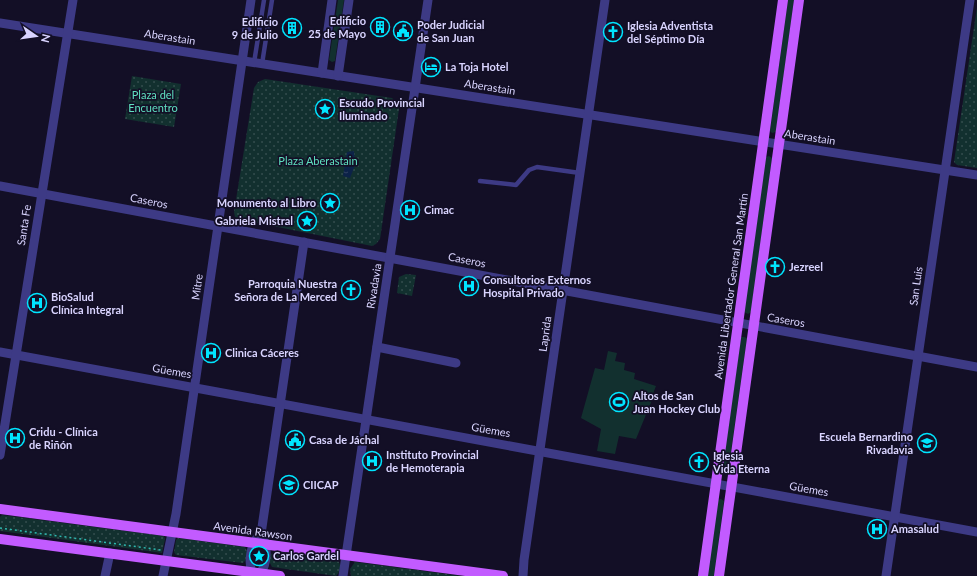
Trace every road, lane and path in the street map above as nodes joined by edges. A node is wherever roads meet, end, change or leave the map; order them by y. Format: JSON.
{"nodes":[{"id":1,"x":72,"y":0,"type":"edge"},
{"id":2,"x":251,"y":0,"type":"edge"},
{"id":3,"x":264,"y":0,"type":"edge"},
{"id":4,"x":272,"y":0,"type":"edge"},
{"id":5,"x":332,"y":0,"type":"edge"},
{"id":6,"x":349,"y":0,"type":"edge"},
{"id":7,"x":428,"y":0,"type":"edge"},
{"id":8,"x":605,"y":0,"type":"edge"},
{"id":9,"x":783,"y":0,"type":"edge"},
{"id":10,"x":799,"y":0,"type":"edge"},
{"id":11,"x":970,"y":0,"type":"edge"},
{"id":12,"x":0,"y":23,"type":"edge"},
{"id":13,"x":67,"y":33,"type":"junction"},
{"id":14,"x":242,"y":61,"type":"junction"},
{"id":15,"x":258,"y":63,"type":"junction"},
{"id":16,"x":322,"y":73,"type":"junction"},
{"id":17,"x":338,"y":76,"type":"junction"},
{"id":18,"x":415,"y":88,"type":"junction"},
{"id":19,"x":589,"y":115,"type":"junction"},
{"id":20,"x":763,"y":142,"type":"junction"},
{"id":21,"x":779,"y":145,"type":"junction"},
{"id":22,"x":945,"y":170,"type":"junction"},
{"id":23,"x":580,"y":173,"type":"junction"},
{"id":24,"x":977,"y":175,"type":"edge"},
{"id":25,"x":480,"y":181,"type":"dead end"},
{"id":26,"x":0,"y":186,"type":"edge"},
{"id":27,"x":42,"y":194,"type":"junction"},
{"id":28,"x":218,"y":226,"type":"junction"},
{"id":29,"x":304,"y":242,"type":"junction"},
{"id":30,"x":391,"y":258,"type":"junction"},
{"id":31,"x":563,"y":290,"type":"junction"},
{"id":32,"x":738,"y":323,"type":"junction"},
{"id":33,"x":754,"y":326,"type":"junction"},
{"id":34,"x":377,"y":347,"type":"junction"},
{"id":35,"x":0,"y":352,"type":"edge"},
{"id":36,"x":16,"y":355,"type":"junction"},
{"id":37,"x":918,"y":356,"type":"junction"},
{"id":38,"x":456,"y":363,"type":"dead end"},
{"id":39,"x":977,"y":367,"type":"edge"},
{"id":40,"x":194,"y":388,"type":"junction"},
{"id":41,"x":280,"y":404,"type":"junction"},
{"id":42,"x":367,"y":420,"type":"junction"},
{"id":43,"x":540,"y":451,"type":"junction"},
{"id":44,"x":0,"y":455,"type":"edge"},
{"id":45,"x":716,"y":484,"type":"junction"},
{"id":46,"x":731,"y":486,"type":"junction"},
{"id":47,"x":0,"y":509,"type":"edge"},
{"id":48,"x":894,"y":516,"type":"junction"},
{"id":49,"x":0,"y":528,"type":"edge"},
{"id":50,"x":172,"y":532,"type":"junction"},
{"id":51,"x":977,"y":532,"type":"edge"},
{"id":52,"x":261,"y":534,"type":"junction"},
{"id":53,"x":0,"y":539,"type":"edge"},
{"id":54,"x":254,"y":543,"type":"junction"},
{"id":55,"x":266,"y":544,"type":"junction"},
{"id":56,"x":168,"y":551,"type":"junction"},
{"id":57,"x":110,"y":554,"type":"junction"},
{"id":58,"x":346,"y":555,"type":"junction"},
{"id":59,"x":166,"y":561,"type":"junction"},
{"id":60,"x":256,"y":573,"type":"junction"},
{"id":61,"x":105,"y":576,"type":"edge"},
{"id":62,"x":164,"y":576,"type":"edge"},
{"id":63,"x":280,"y":576,"type":"edge"},
{"id":64,"x":343,"y":576,"type":"edge"},
{"id":65,"x":503,"y":576,"type":"edge"},
{"id":66,"x":523,"y":576,"type":"edge"},
{"id":67,"x":703,"y":576,"type":"edge"},
{"id":68,"x":719,"y":576,"type":"edge"},
{"id":69,"x":886,"y":576,"type":"edge"}],
"edges":[{"from":1,"to":13,"type":"street","name":"Santa Fe"},
{"from":2,"to":14,"type":"street","name":"Mitre"},
{"from":3,"to":15,"type":"lane"},
{"from":4,"to":15,"type":"lane"},
{"from":5,"to":16,"type":"street"},
{"from":6,"to":17,"type":"street"},
{"from":7,"to":18,"type":"street","name":"Rivadavia"},
{"from":8,"to":19,"type":"street","name":"Laprida"},
{"from":9,"to":20,"type":"main road","name":"Avenida Libertador General San Martín"},
{"from":10,"to":21,"type":"main road"},
{"from":11,"to":22,"type":"street","name":"San Luis"},
{"from":12,"to":13,"type":"street","name":"Aberastain"},
{"from":13,"to":14,"type":"street","name":"Aberastain"},
{"from":13,"to":27,"type":"street","name":"Santa Fe"},
{"from":14,"to":15,"type":"street","name":"Aberastain"},
{"from":14,"to":28,"type":"street","name":"Mitre"},
{"from":15,"to":16,"type":"street","name":"Aberastain"},
{"from":16,"to":17,"type":"street","name":"Aberastain"},
{"from":17,"to":18,"type":"street","name":"Aberastain"},
{"from":18,"to":19,"type":"street","name":"Aberastain"},
{"from":18,"to":30,"type":"street","name":"Rivadavia"},
{"from":19,"to":20,"type":"street","name":"Aberastain"},
{"from":19,"to":23,"type":"street","name":"Laprida"},
{"from":20,"to":21,"type":"street","name":"Aberastain"},
{"from":20,"to":32,"type":"main road","name":"Avenida Libertador General San Martín"},
{"from":21,"to":22,"type":"street","name":"Aberastain"},
{"from":21,"to":33,"type":"main road"},
{"from":22,"to":24,"type":"street","name":"Aberastain"},
{"from":22,"to":37,"type":"street","name":"San Luis"},
{"from":23,"to":25,"type":"lane"},
{"from":23,"to":31,"type":"street","name":"Laprida"},
{"from":26,"to":27,"type":"street","name":"Caseros"},
{"from":27,"to":28,"type":"street","name":"Caseros"},
{"from":27,"to":36,"type":"street","name":"Santa Fe"},
{"from":28,"to":29,"type":"street","name":"Caseros"},
{"from":28,"to":40,"type":"street","name":"Mitre"},
{"from":29,"to":30,"type":"street","name":"Caseros"},
{"from":29,"to":41,"type":"street"},
{"from":30,"to":31,"type":"street","name":"Caseros"},
{"from":30,"to":34,"type":"street","name":"Rivadavia"},
{"from":31,"to":32,"type":"street","name":"Caseros"},
{"from":31,"to":43,"type":"street","name":"Laprida"},
{"from":32,"to":33,"type":"street","name":"Caseros"},
{"from":32,"to":45,"type":"main road","name":"Avenida Libertador General San Martín"},
{"from":33,"to":37,"type":"street","name":"Caseros"},
{"from":33,"to":46,"type":"main road"},
{"from":34,"to":38,"type":"street"},
{"from":34,"to":42,"type":"street","name":"Rivadavia"},
{"from":35,"to":36,"type":"street","name":"Güemes"},
{"from":36,"to":40,"type":"street","name":"Güemes"},
{"from":36,"to":44,"type":"street","name":"Santa Fe"},
{"from":37,"to":39,"type":"street","name":"Caseros"},
{"from":37,"to":48,"type":"street","name":"San Luis"},
{"from":40,"to":41,"type":"street","name":"Güemes"},
{"from":40,"to":50,"type":"street","name":"Mitre"},
{"from":41,"to":42,"type":"street","name":"Güemes"},
{"from":41,"to":52,"type":"street"},
{"from":42,"to":43,"type":"street","name":"Güemes"},
{"from":42,"to":58,"type":"street","name":"Rivadavia"},
{"from":43,"to":45,"type":"street","name":"Güemes"},
{"from":43,"to":66,"type":"street","name":"Laprida"},
{"from":45,"to":46,"type":"street","name":"Güemes"},
{"from":45,"to":67,"type":"main road","name":"Avenida Libertador General San Martín"},
{"from":46,"to":48,"type":"street","name":"Güemes"},
{"from":46,"to":68,"type":"main road"},
{"from":47,"to":50,"type":"main road","name":"Avenida Rawson"},
{"from":48,"to":51,"type":"street","name":"Güemes"},
{"from":48,"to":69,"type":"street","name":"San Luis"},
{"from":49,"to":56,"type":"path"},
{"from":50,"to":54,"type":"main road","name":"Avenida Rawson"},
{"from":50,"to":56,"type":"street","name":"Mitre"},
{"from":52,"to":54,"type":"street"},
{"from":52,"to":55,"type":"street"},
{"from":53,"to":57,"type":"main road"},
{"from":54,"to":55,"type":"main road","name":"Avenida Rawson"},
{"from":54,"to":60,"type":"street"},
{"from":55,"to":58,"type":"main road","name":"Avenida Rawson"},
{"from":55,"to":60,"type":"street"},
{"from":56,"to":59,"type":"street","name":"Mitre"},
{"from":57,"to":59,"type":"main road"},
{"from":57,"to":61,"type":"street"},
{"from":58,"to":64,"type":"street","name":"Rivadavia"},
{"from":58,"to":65,"type":"main road","name":"Avenida Rawson"},
{"from":59,"to":60,"type":"main road"},
{"from":59,"to":62,"type":"street","name":"Mitre"},
{"from":60,"to":63,"type":"main road"}]}
